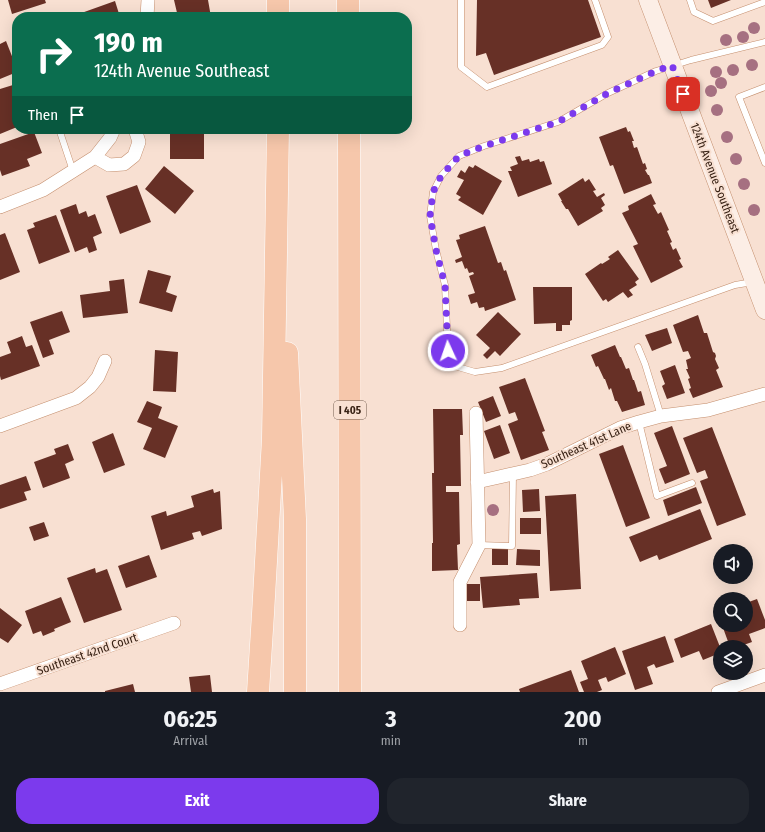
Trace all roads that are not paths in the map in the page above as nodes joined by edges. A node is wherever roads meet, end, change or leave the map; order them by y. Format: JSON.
{"nodes":[{"id":1,"x":278,"y":0,"type":"edge"},
{"id":2,"x":348,"y":0,"type":"edge"},
{"id":3,"x":461,"y":0,"type":"edge"},
{"id":4,"x":595,"y":0,"type":"edge"},
{"id":5,"x":648,"y":0,"type":"edge"},
{"id":6,"x":690,"y":0,"type":"edge"},
{"id":7,"x":148,"y":1,"type":"edge"},
{"id":8,"x":765,"y":2,"type":"edge"},
{"id":9,"x":147,"y":12,"type":"edge"},
{"id":10,"x":278,"y":12,"type":"edge"},
{"id":11,"x":348,"y":12,"type":"edge"},
{"id":12,"x":765,"y":42,"type":"edge"},
{"id":13,"x":672,"y":65,"type":"junction"},
{"id":14,"x":765,"y":87,"type":"edge"},
{"id":15,"x":61,"y":134,"type":"edge"},
{"id":16,"x":112,"y":134,"type":"edge"},
{"id":17,"x":137,"y":134,"type":"edge"},
{"id":18,"x":278,"y":134,"type":"edge"},
{"id":19,"x":349,"y":134,"type":"edge"},
{"id":20,"x":95,"y":157,"type":"junction"},
{"id":21,"x":278,"y":162,"type":"junction"},
{"id":22,"x":765,"y":163,"type":"edge"},
{"id":23,"x":74,"y":171,"type":"junction"},
{"id":24,"x":0,"y":207,"type":"edge"},
{"id":25,"x":760,"y":281,"type":"edge"},
{"id":26,"x":765,"y":310,"type":"edge"},
{"id":27,"x":638,"y":347,"type":"dead end"},
{"id":28,"x":105,"y":362,"type":"dead end"},
{"id":29,"x":765,"y":394,"type":"edge"},
{"id":30,"x":476,"y":412,"type":"dead end"},
{"id":31,"x":661,"y":416,"type":"junction"},
{"id":32,"x":639,"y":422,"type":"junction"},
{"id":33,"x":0,"y":426,"type":"edge"},
{"id":34,"x":513,"y":474,"type":"junction"},
{"id":35,"x":477,"y":482,"type":"junction"},
{"id":36,"x":692,"y":483,"type":"dead end"},
{"id":37,"x":479,"y":545,"type":"junction"},
{"id":38,"x":174,"y":623,"type":"dead end"},
{"id":39,"x":460,"y":625,"type":"dead end"},
{"id":40,"x":765,"y":675,"type":"edge"},
{"id":41,"x":0,"y":684,"type":"edge"},
{"id":42,"x":725,"y":691,"type":"edge"},
{"id":43,"x":258,"y":692,"type":"edge"},
{"id":44,"x":295,"y":692,"type":"edge"},
{"id":45,"x":350,"y":692,"type":"edge"}],
"edges":[{"from":1,"to":10,"type":"highway"},
{"from":2,"to":11,"type":"highway"},
{"from":3,"to":4,"type":"lane"},
{"from":5,"to":13,"type":"street","name":"124th Avenue Southeast"},
{"from":6,"to":8,"type":"lane"},
{"from":7,"to":9,"type":"street"},
{"from":12,"to":13,"type":"lane"},
{"from":13,"to":25,"type":"street","name":"124th Avenue Southeast"},
{"from":13,"to":25,"type":"lane"},
{"from":14,"to":22,"type":"lane"},
{"from":15,"to":23,"type":"lane"},
{"from":16,"to":20,"type":"street"},
{"from":17,"to":20,"type":"street"},
{"from":18,"to":21,"type":"highway"},
{"from":19,"to":45,"type":"highway","number":"I 405"},
{"from":20,"to":23,"type":"street"},
{"from":21,"to":43,"type":"highway"},
{"from":21,"to":44,"type":"highway"},
{"from":23,"to":24,"type":"street"},
{"from":25,"to":26,"type":"street","name":"124th Avenue Southeast"},
{"from":27,"to":31,"type":"lane"},
{"from":28,"to":33,"type":"street"},
{"from":29,"to":31,"type":"street","name":"Southeast 41st Lane"},
{"from":30,"to":35,"type":"street"},
{"from":31,"to":32,"type":"street","name":"Southeast 41st Lane"},
{"from":32,"to":34,"type":"street","name":"Southeast 41st Lane"},
{"from":32,"to":36,"type":"lane"},
{"from":34,"to":35,"type":"street","name":"Southeast 41st Lane"},
{"from":34,"to":37,"type":"lane"},
{"from":35,"to":37,"type":"street"},
{"from":37,"to":39,"type":"street"},
{"from":38,"to":41,"type":"street","name":"Southeast 42nd Court"},
{"from":40,"to":42,"type":"street"}]}
